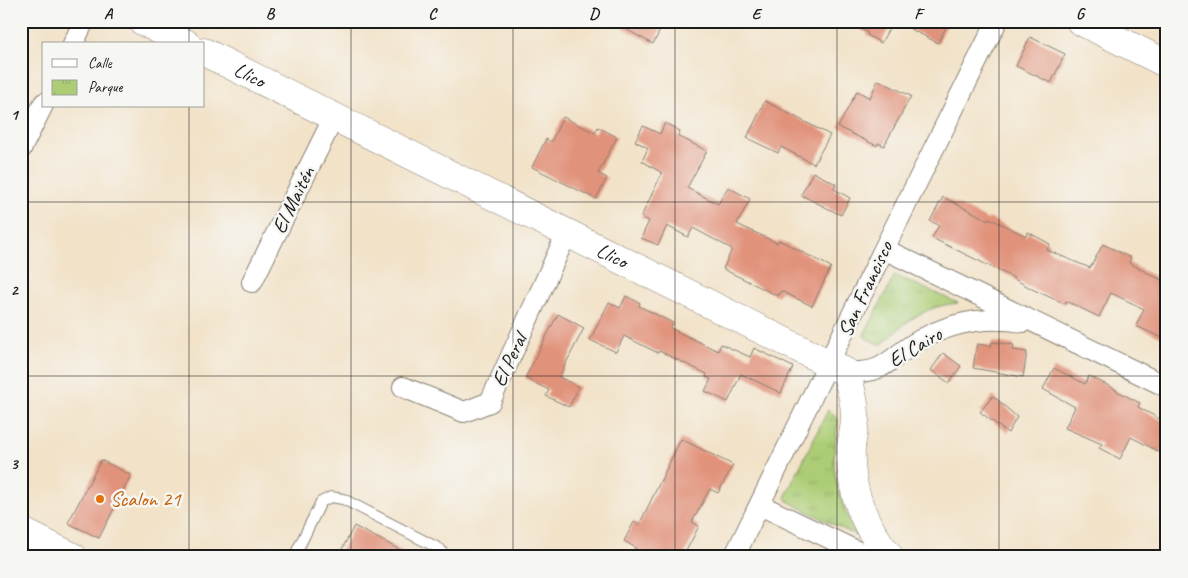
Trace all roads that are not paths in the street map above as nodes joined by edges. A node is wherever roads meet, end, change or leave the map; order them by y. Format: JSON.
{"nodes":[{"id":1,"x":84,"y":21,"type":"edge"},
{"id":2,"x":142,"y":21,"type":"edge"},
{"id":3,"x":997,"y":21,"type":"edge"},
{"id":4,"x":1080,"y":21,"type":"edge"},
{"id":5,"x":73,"y":42,"type":"edge"},
{"id":6,"x":184,"y":42,"type":"edge"},
{"id":7,"x":205,"y":52,"type":"edge"},
{"id":8,"x":1167,"y":64,"type":"edge"},
{"id":9,"x":42,"y":107,"type":"edge"},
{"id":10,"x":334,"y":117,"type":"junction"},
{"id":11,"x":21,"y":149,"type":"edge"},
{"id":12,"x":567,"y":233,"type":"junction"},
{"id":13,"x":884,"y":249,"type":"junction"},
{"id":14,"x":252,"y":282,"type":"dead end"},
{"id":15,"x":1043,"y":326,"type":"junction"},
{"id":16,"x":838,"y":368,"type":"junction"},
{"id":17,"x":1167,"y":386,"type":"edge"},
{"id":18,"x":403,"y":387,"type":"dead end"},
{"id":19,"x":760,"y":505,"type":"junction"},
{"id":20,"x":21,"y":531,"type":"edge"},
{"id":21,"x":73,"y":557,"type":"edge"},
{"id":22,"x":294,"y":557,"type":"edge"},
{"id":23,"x":446,"y":557,"type":"edge"},
{"id":24,"x":734,"y":557,"type":"edge"},
{"id":25,"x":869,"y":557,"type":"edge"},
{"id":26,"x":890,"y":557,"type":"edge"}],
"edges":[{"from":1,"to":5,"type":"street"},
{"from":2,"to":6,"type":"street"},
{"from":3,"to":13,"type":"street","name":"San Francisco"},
{"from":4,"to":8,"type":"street"},
{"from":7,"to":10,"type":"street","name":"Llico"},
{"from":9,"to":11,"type":"street"},
{"from":10,"to":12,"type":"street","name":"Llico"},
{"from":10,"to":14,"type":"street","name":"El Maitén"},
{"from":12,"to":16,"type":"street","name":"Llico"},
{"from":12,"to":18,"type":"street","name":"El Peral"},
{"from":13,"to":15,"type":"street","name":"El Cairo"},
{"from":13,"to":16,"type":"street","name":"San Francisco"},
{"from":15,"to":16,"type":"street","name":"El Cairo"},
{"from":15,"to":17,"type":"street","name":"El Cairo"},
{"from":16,"to":19,"type":"street","name":"San Francisco"},
{"from":16,"to":26,"type":"street"},
{"from":19,"to":24,"type":"street","name":"San Francisco"},
{"from":19,"to":25,"type":"street"},
{"from":20,"to":21,"type":"street"},
{"from":22,"to":23,"type":"lane"}]}
